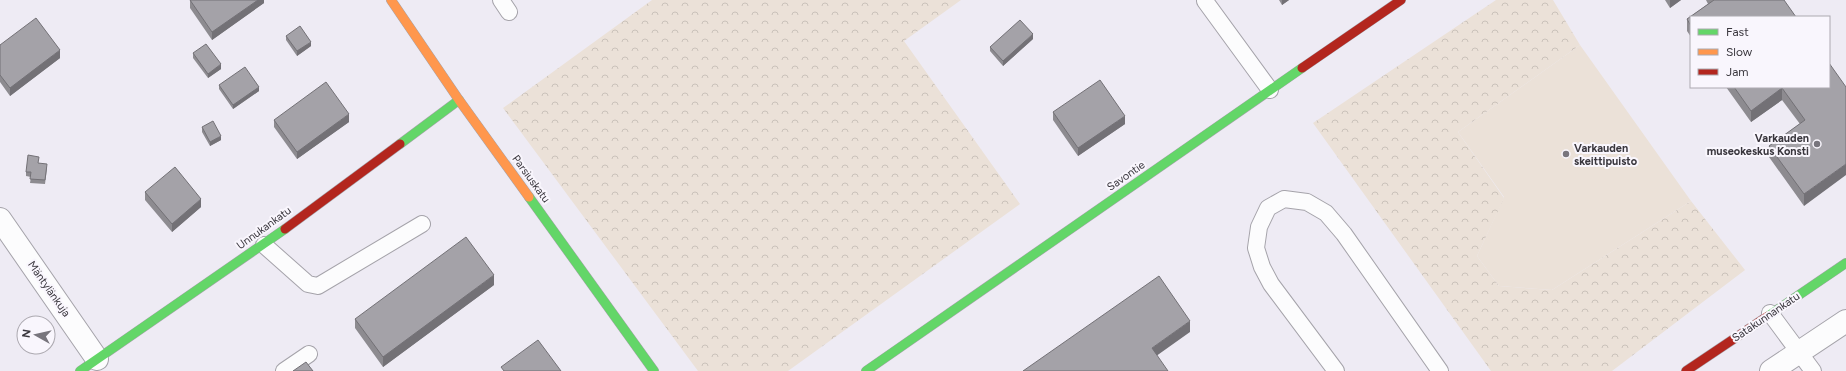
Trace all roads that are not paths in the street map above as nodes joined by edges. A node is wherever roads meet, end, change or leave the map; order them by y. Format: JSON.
{"nodes":[{"id":1,"x":391,"y":0,"type":"edge"},
{"id":2,"x":1400,"y":0,"type":"edge"},
{"id":3,"x":1205,"y":1,"type":"dead end"},
{"id":4,"x":1270,"y":90,"type":"junction"},
{"id":5,"x":459,"y":100,"type":"junction"},
{"id":6,"x":0,"y":219,"type":"edge"},
{"id":7,"x":422,"y":224,"type":"dead end"},
{"id":8,"x":264,"y":245,"type":"junction"},
{"id":9,"x":1846,"y":263,"type":"edge"},
{"id":10,"x":1770,"y":313,"type":"junction"},
{"id":11,"x":1846,"y":321,"type":"edge"},
{"id":12,"x":308,"y":354,"type":"dead end"},
{"id":13,"x":1799,"y":354,"type":"junction"},
{"id":14,"x":89,"y":365,"type":"edge"},
{"id":15,"x":284,"y":371,"type":"edge"},
{"id":16,"x":654,"y":371,"type":"edge"},
{"id":17,"x":866,"y":371,"type":"edge"},
{"id":18,"x":1336,"y":371,"type":"edge"},
{"id":19,"x":1440,"y":371,"type":"edge"},
{"id":20,"x":1686,"y":371,"type":"edge"},
{"id":21,"x":1771,"y":371,"type":"edge"},
{"id":22,"x":1813,"y":371,"type":"edge"}],
"edges":[{"from":1,"to":5,"type":"street","name":"Parsiuskatu"},
{"from":2,"to":4,"type":"street","name":"Savontie"},
{"from":3,"to":4,"type":"lane"},
{"from":4,"to":17,"type":"street","name":"Savontie"},
{"from":5,"to":8,"type":"street","name":"Unnukankatu"},
{"from":5,"to":16,"type":"street","name":"Parsiuskatu"},
{"from":6,"to":14,"type":"street","name":"Mäntylänkuja"},
{"from":7,"to":8,"type":"lane"},
{"from":8,"to":14,"type":"street","name":"Unnukankatu"},
{"from":9,"to":10,"type":"street","name":"Satakunnankatu"},
{"from":10,"to":13,"type":"lane"},
{"from":10,"to":20,"type":"street","name":"Satakunnankatu"},
{"from":11,"to":13,"type":"street"},
{"from":12,"to":15,"type":"lane"},
{"from":13,"to":21,"type":"street"},
{"from":13,"to":22,"type":"lane"},
{"from":18,"to":19,"type":"lane"}]}
